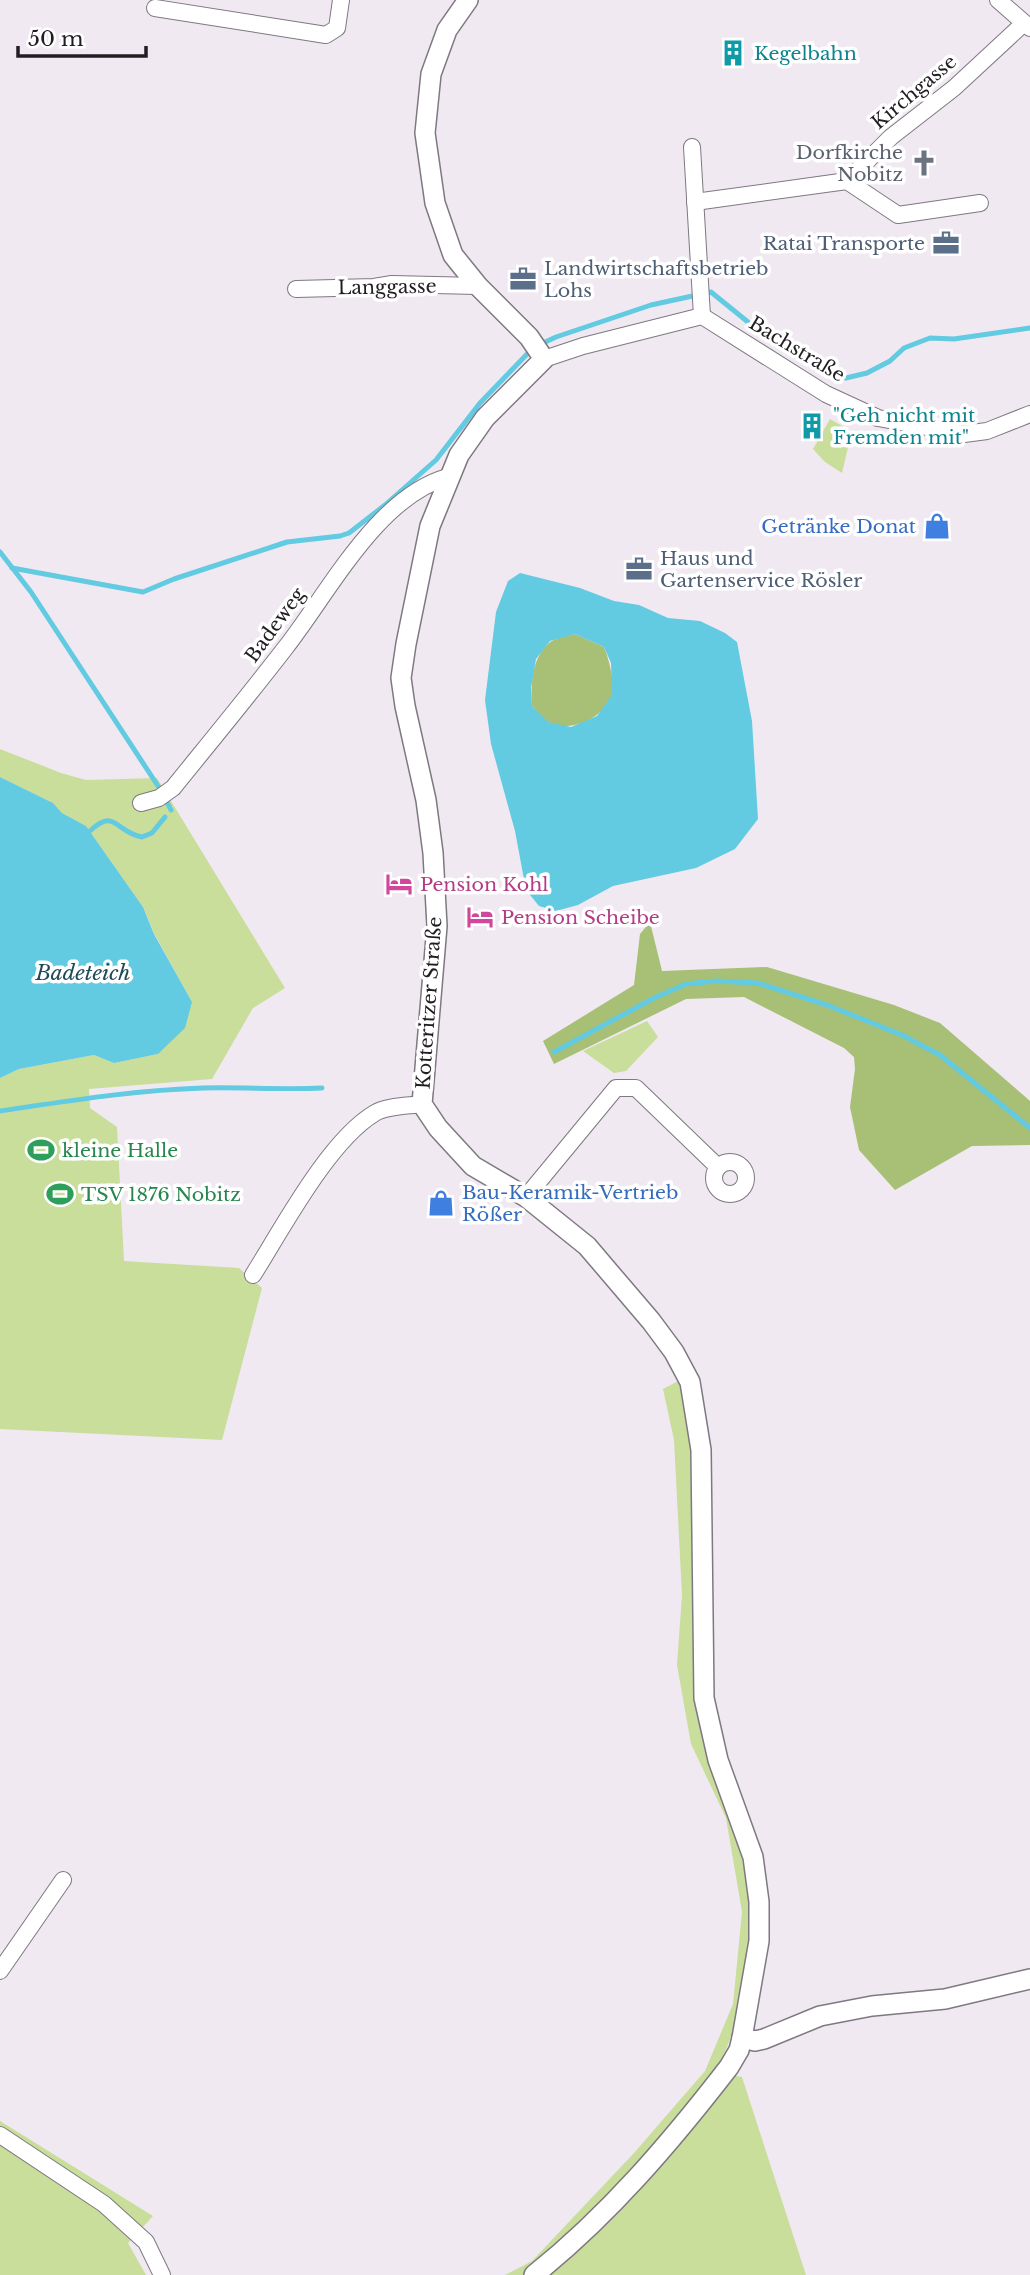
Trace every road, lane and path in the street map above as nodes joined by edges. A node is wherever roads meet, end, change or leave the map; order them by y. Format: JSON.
{"nodes":[{"id":1,"x":341,"y":0,"type":"edge"},
{"id":2,"x":468,"y":0,"type":"edge"},
{"id":3,"x":998,"y":0,"type":"edge"},
{"id":4,"x":155,"y":8,"type":"dead end"},
{"id":5,"x":1028,"y":25,"type":"edge"},
{"id":6,"x":692,"y":146,"type":"dead end"},
{"id":7,"x":847,"y":181,"type":"junction"},
{"id":8,"x":695,"y":202,"type":"junction"},
{"id":9,"x":980,"y":203,"type":"dead end"},
{"id":10,"x":478,"y":286,"type":"junction"},
{"id":11,"x":296,"y":289,"type":"dead end"},
{"id":12,"x":702,"y":301,"type":"junction"},
{"id":13,"x":539,"y":351,"type":"junction"},
{"id":14,"x":1030,"y":414,"type":"edge"},
{"id":15,"x":448,"y":477,"type":"junction"},
{"id":16,"x":141,"y":803,"type":"dead end"},
{"id":17,"x":422,"y":1104,"type":"junction"},
{"id":18,"x":718,"y":1167,"type":"dead end"},
{"id":19,"x":526,"y":1197,"type":"junction"},
{"id":20,"x":253,"y":1275,"type":"dead end"},
{"id":21,"x":63,"y":1880,"type":"dead end"},
{"id":22,"x":0,"y":1971,"type":"edge"},
{"id":23,"x":1030,"y":1979,"type":"edge"},
{"id":24,"x":741,"y":2038,"type":"junction"},
{"id":25,"x":0,"y":2135,"type":"edge"},
{"id":26,"x":162,"y":2275,"type":"edge"},
{"id":27,"x":534,"y":2275,"type":"edge"}],
"edges":[{"from":1,"to":4,"type":"street"},
{"from":2,"to":10,"type":"street","name":"Langgasse"},
{"from":3,"to":5,"type":"street"},
{"from":5,"to":7,"type":"street","name":"Kirchgasse"},
{"from":6,"to":8,"type":"street"},
{"from":7,"to":8,"type":"street"},
{"from":7,"to":9,"type":"street"},
{"from":8,"to":12,"type":"street"},
{"from":10,"to":11,"type":"street","name":"Langgasse"},
{"from":10,"to":13,"type":"street","name":"Langgasse"},
{"from":12,"to":13,"type":"street"},
{"from":12,"to":14,"type":"street","name":"Bachstraße"},
{"from":13,"to":15,"type":"street","name":"Kotteritzer Straße"},
{"from":15,"to":16,"type":"street","name":"Badeweg"},
{"from":15,"to":17,"type":"street","name":"Kotteritzer Straße"},
{"from":17,"to":19,"type":"street","name":"Kotteritzer Straße"},
{"from":17,"to":20,"type":"street","name":"Kotteritzer Straße"},
{"from":18,"to":19,"type":"street"},
{"from":19,"to":24,"type":"street","name":"Kotteritzer Straße"},
{"from":21,"to":22,"type":"street"},
{"from":23,"to":24,"type":"street"},
{"from":24,"to":27,"type":"street","name":"Kotteritzer Straße"},
{"from":25,"to":26,"type":"street"}]}
